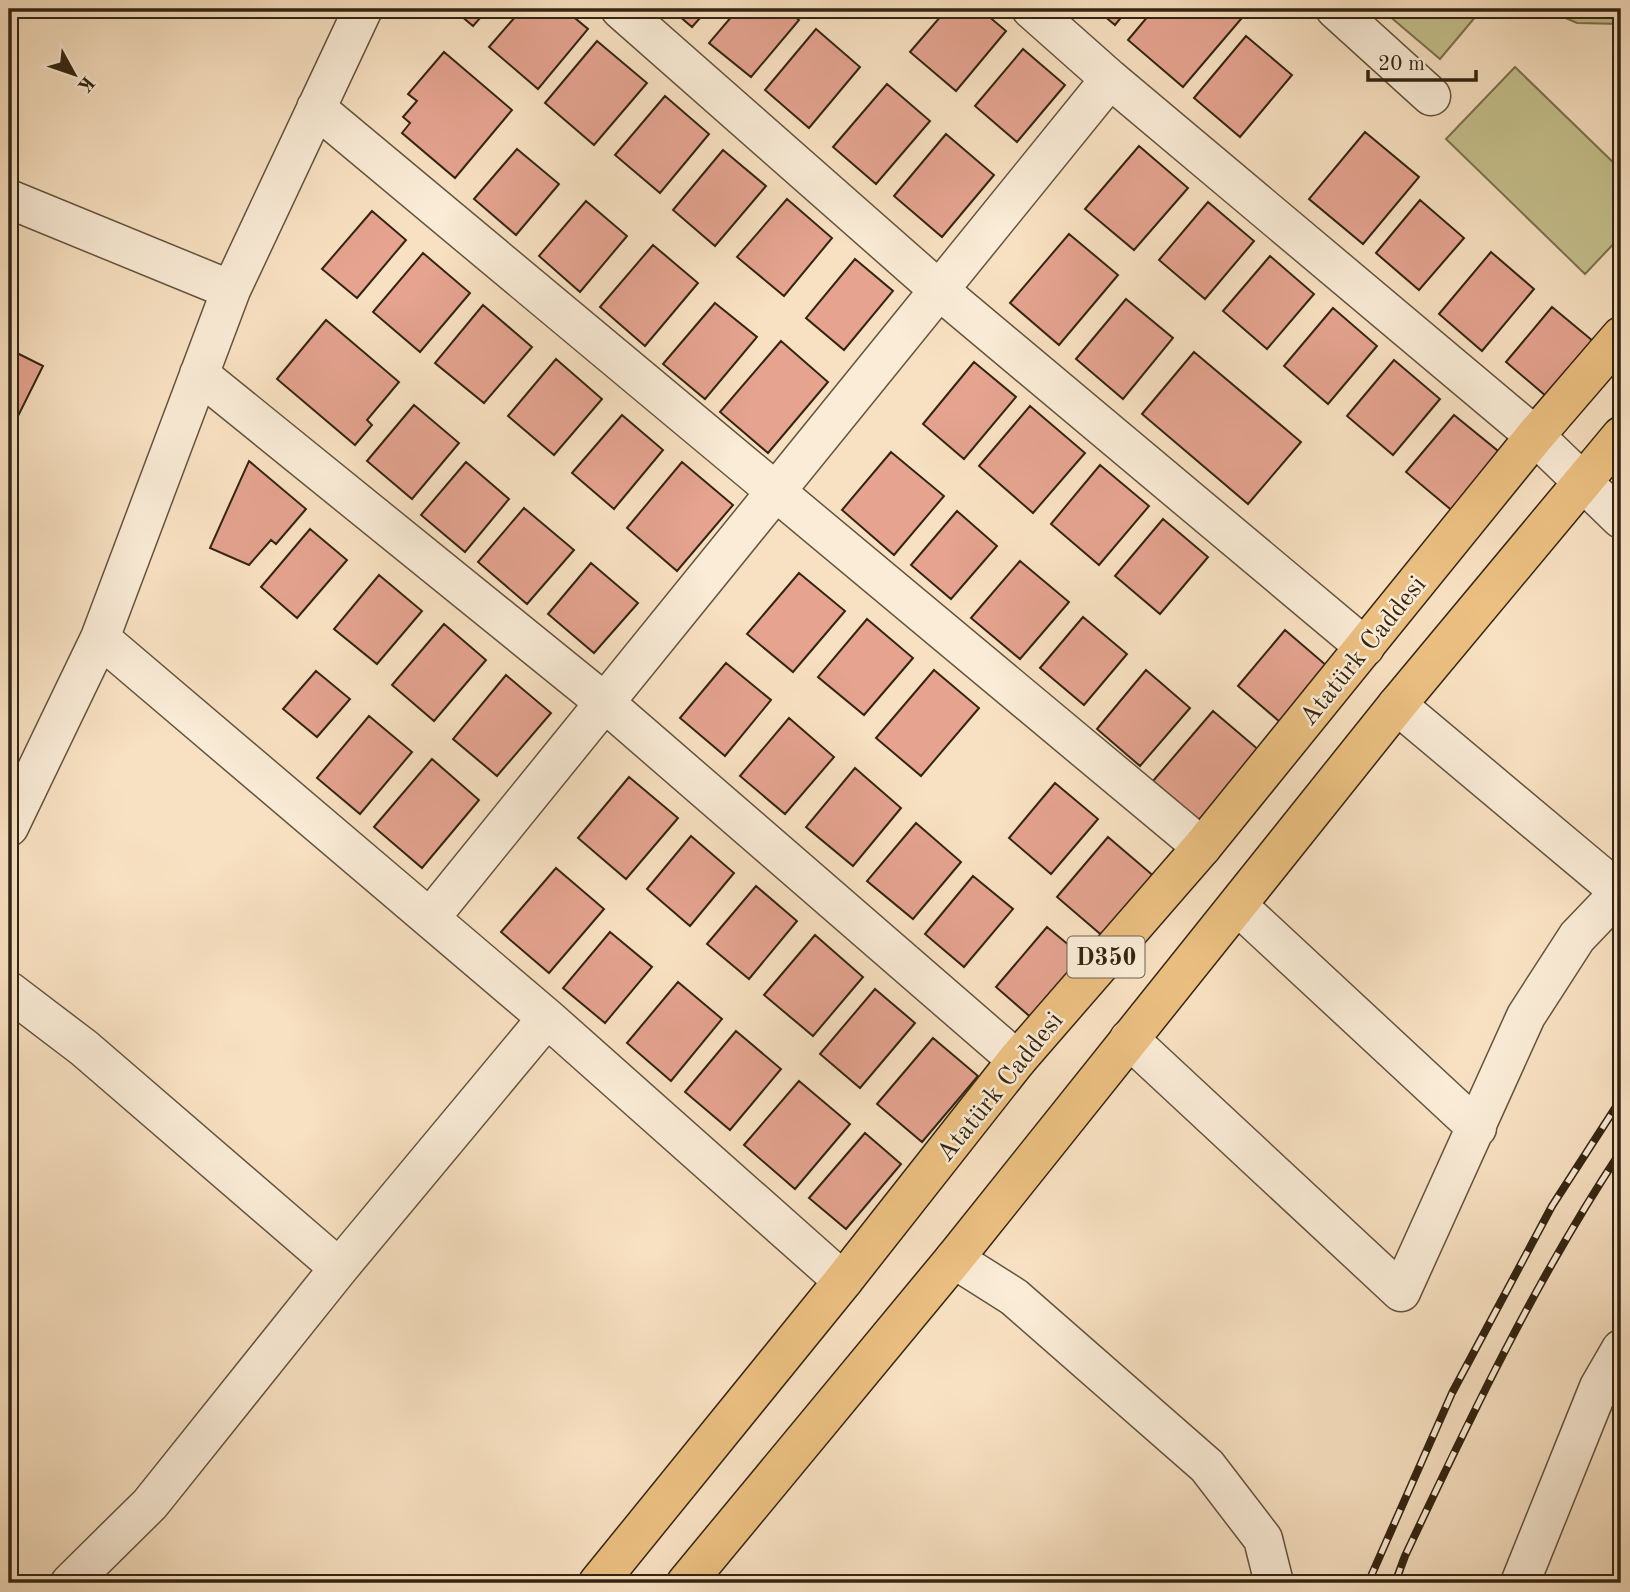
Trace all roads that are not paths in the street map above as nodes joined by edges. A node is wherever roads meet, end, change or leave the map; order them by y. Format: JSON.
{"nodes":[{"id":1,"x":363,"y":9,"type":"edge"},
{"id":2,"x":620,"y":9,"type":"edge"},
{"id":3,"x":1031,"y":9,"type":"edge"},
{"id":4,"x":1335,"y":9,"type":"edge"},
{"id":5,"x":1110,"y":79,"type":"junction"},
{"id":6,"x":1431,"y":96,"type":"dead end"},
{"id":7,"x":316,"y":108,"type":"junction"},
{"id":8,"x":9,"y":199,"type":"edge"},
{"id":9,"x":231,"y":290,"type":"junction"},
{"id":10,"x":939,"y":290,"type":"junction"},
{"id":11,"x":1621,"y":336,"type":"edge"},
{"id":12,"x":199,"y":374,"type":"junction"},
{"id":13,"x":1535,"y":436,"type":"junction"},
{"id":14,"x":1621,"y":436,"type":"edge"},
{"id":15,"x":1582,"y":482,"type":"junction"},
{"id":16,"x":776,"y":491,"type":"junction"},
{"id":17,"x":1621,"y":519,"type":"edge"},
{"id":18,"x":100,"y":638,"type":"junction"},
{"id":19,"x":1365,"y":648,"type":"junction"},
{"id":20,"x":604,"y":702,"type":"junction"},
{"id":21,"x":1397,"y":705,"type":"junction"},
{"id":22,"x":9,"y":827,"type":"edge"},
{"id":23,"x":1202,"y":847,"type":"junction"},
{"id":24,"x":1620,"y":892,"type":"edge"},
{"id":25,"x":1238,"y":906,"type":"junction"},
{"id":26,"x":430,"y":918,"type":"junction"},
{"id":27,"x":9,"y":991,"type":"edge"},
{"id":28,"x":548,"y":1018,"type":"junction"},
{"id":29,"x":1129,"y":1039,"type":"junction"},
{"id":30,"x":1017,"y":1060,"type":"junction"},
{"id":31,"x":1477,"y":1128,"type":"junction"},
{"id":32,"x":954,"y":1259,"type":"junction"},
{"id":33,"x":339,"y":1268,"type":"junction"},
{"id":34,"x":843,"y":1281,"type":"junction"},
{"id":35,"x":1621,"y":1349,"type":"edge"},
{"id":36,"x":70,"y":1583,"type":"edge"},
{"id":37,"x":598,"y":1583,"type":"edge"},
{"id":38,"x":685,"y":1583,"type":"edge"},
{"id":39,"x":1274,"y":1583,"type":"edge"},
{"id":40,"x":1520,"y":1583,"type":"edge"}],
"edges":[{"from":1,"to":7,"type":"street"},
{"from":2,"to":10,"type":"street"},
{"from":3,"to":5,"type":"street"},
{"from":4,"to":6,"type":"street"},
{"from":5,"to":10,"type":"street"},
{"from":5,"to":13,"type":"street"},
{"from":7,"to":9,"type":"street"},
{"from":7,"to":16,"type":"street"},
{"from":8,"to":9,"type":"street"},
{"from":9,"to":12,"type":"street"},
{"from":10,"to":16,"type":"street"},
{"from":10,"to":19,"type":"street"},
{"from":11,"to":13,"type":"highway","name":"Atatürk Caddesi","number":"D350"},
{"from":12,"to":18,"type":"street"},
{"from":12,"to":20,"type":"street"},
{"from":13,"to":15,"type":"street"},
{"from":13,"to":19,"type":"highway","name":"Atatürk Caddesi","number":"D350"},
{"from":14,"to":15,"type":"highway","number":"D350"},
{"from":15,"to":17,"type":"street"},
{"from":15,"to":21,"type":"highway","number":"D350"},
{"from":16,"to":20,"type":"street"},
{"from":16,"to":23,"type":"street"},
{"from":18,"to":22,"type":"street"},
{"from":18,"to":26,"type":"street"},
{"from":19,"to":23,"type":"highway","name":"Atatürk Caddesi","number":"D350"},
{"from":20,"to":26,"type":"street"},
{"from":20,"to":30,"type":"street"},
{"from":21,"to":24,"type":"street"},
{"from":21,"to":25,"type":"highway","number":"D350"},
{"from":23,"to":30,"type":"highway","name":"Atatürk Caddesi","number":"D350"},
{"from":24,"to":31,"type":"street"},
{"from":25,"to":29,"type":"highway","number":"D350"},
{"from":25,"to":31,"type":"street"},
{"from":26,"to":28,"type":"street"},
{"from":27,"to":33,"type":"street"},
{"from":28,"to":33,"type":"street"},
{"from":28,"to":34,"type":"street"},
{"from":29,"to":31,"type":"street"},
{"from":29,"to":32,"type":"highway","number":"D350"},
{"from":30,"to":34,"type":"highway","name":"Atatürk Caddesi","number":"D350"},
{"from":32,"to":38,"type":"highway","number":"D350"},
{"from":32,"to":39,"type":"street"},
{"from":33,"to":36,"type":"street"},
{"from":34,"to":37,"type":"highway","name":"Atatürk Caddesi","number":"D350"},
{"from":35,"to":40,"type":"street"}]}
